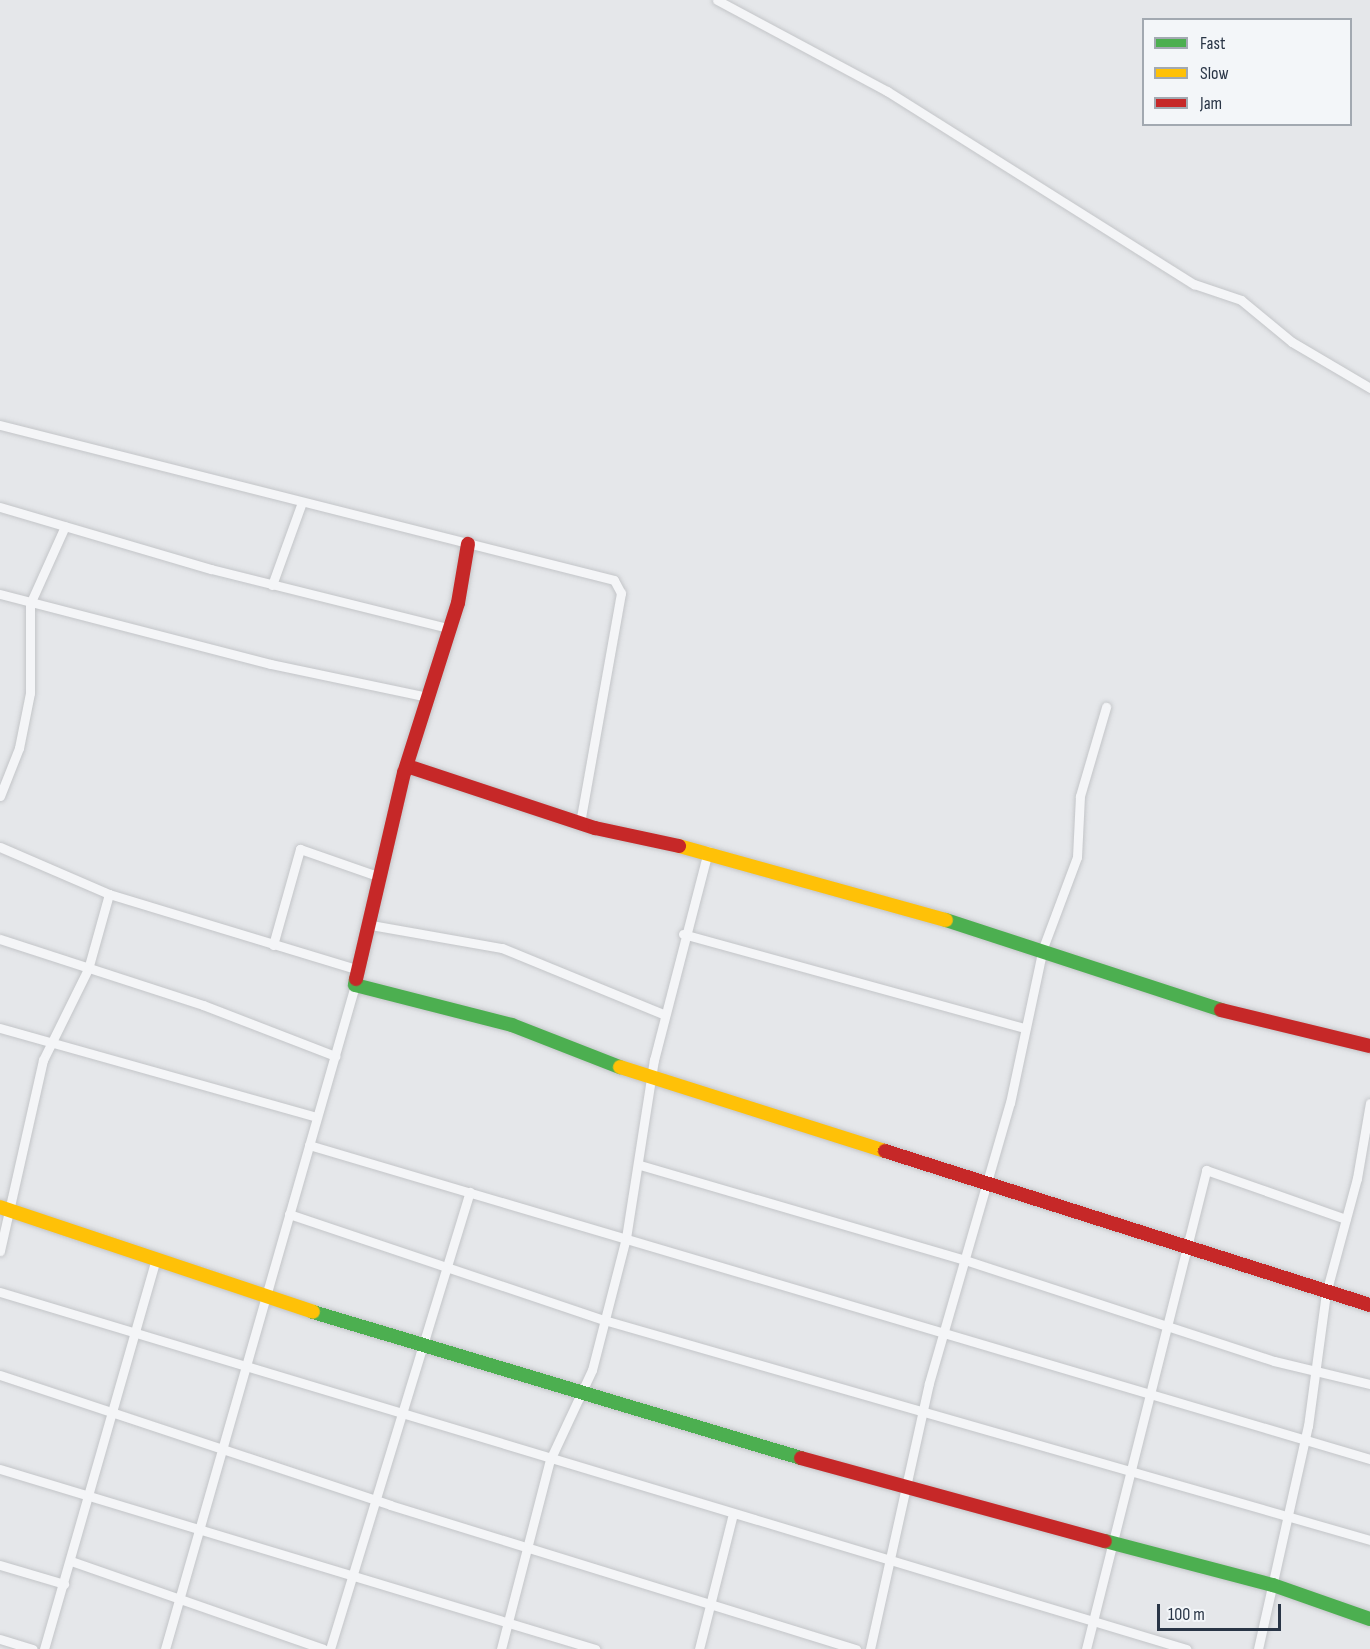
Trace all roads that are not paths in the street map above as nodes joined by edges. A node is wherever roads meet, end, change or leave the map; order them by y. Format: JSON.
{"nodes":[{"id":1,"x":717,"y":0,"type":"edge"},
{"id":2,"x":1370,"y":388,"type":"edge"},
{"id":3,"x":0,"y":425,"type":"edge"},
{"id":4,"x":302,"y":502,"type":"junction"},
{"id":5,"x":0,"y":507,"type":"edge"},
{"id":6,"x":65,"y":526,"type":"junction"},
{"id":7,"x":468,"y":544,"type":"junction"},
{"id":8,"x":272,"y":585,"type":"junction"},
{"id":9,"x":0,"y":594,"type":"edge"},
{"id":10,"x":30,"y":604,"type":"junction"},
{"id":11,"x":451,"y":629,"type":"junction"},
{"id":12,"x":428,"y":697,"type":"junction"},
{"id":13,"x":1106,"y":708,"type":"dead end"},
{"id":14,"x":0,"y":765,"type":"edge"},
{"id":15,"x":407,"y":766,"type":"junction"},
{"id":16,"x":12,"y":768,"type":"junction"},
{"id":17,"x":0,"y":796,"type":"edge"},
{"id":18,"x":580,"y":823,"type":"junction"},
{"id":19,"x":0,"y":847,"type":"edge"},
{"id":20,"x":708,"y":851,"type":"junction"},
{"id":21,"x":380,"y":878,"type":"junction"},
{"id":22,"x":109,"y":894,"type":"junction"},
{"id":23,"x":371,"y":925,"type":"junction"},
{"id":24,"x":683,"y":934,"type":"junction"},
{"id":25,"x":0,"y":939,"type":"edge"},
{"id":26,"x":273,"y":945,"type":"junction"},
{"id":27,"x":1043,"y":948,"type":"junction"},
{"id":28,"x":88,"y":969,"type":"junction"},
{"id":29,"x":359,"y":970,"type":"junction"},
{"id":30,"x":355,"y":985,"type":"junction"},
{"id":31,"x":665,"y":1015,"type":"junction"},
{"id":32,"x":0,"y":1028,"type":"edge"},
{"id":33,"x":1025,"y":1028,"type":"junction"},
{"id":34,"x":51,"y":1042,"type":"junction"},
{"id":35,"x":1370,"y":1046,"type":"edge"},
{"id":36,"x":335,"y":1056,"type":"junction"},
{"id":37,"x":651,"y":1075,"type":"junction"},
{"id":38,"x":1370,"y":1103,"type":"edge"},
{"id":39,"x":317,"y":1117,"type":"junction"},
{"id":40,"x":309,"y":1145,"type":"junction"},
{"id":41,"x":640,"y":1165,"type":"junction"},
{"id":42,"x":988,"y":1183,"type":"junction"},
{"id":43,"x":470,"y":1192,"type":"junction"},
{"id":44,"x":5,"y":1209,"type":"edge"},
{"id":45,"x":289,"y":1215,"type":"junction"},
{"id":46,"x":1346,"y":1219,"type":"junction"},
{"id":47,"x":626,"y":1238,"type":"junction"},
{"id":48,"x":1186,"y":1248,"type":"junction"},
{"id":49,"x":0,"y":1251,"type":"edge"},
{"id":50,"x":965,"y":1260,"type":"junction"},
{"id":51,"x":155,"y":1261,"type":"junction"},
{"id":52,"x":447,"y":1268,"type":"junction"},
{"id":53,"x":0,"y":1292,"type":"edge"},
{"id":54,"x":1326,"y":1293,"type":"junction"},
{"id":55,"x":264,"y":1298,"type":"junction"},
{"id":56,"x":1370,"y":1305,"type":"edge"},
{"id":57,"x":604,"y":1320,"type":"junction"},
{"id":58,"x":1164,"y":1326,"type":"junction"},
{"id":59,"x":945,"y":1331,"type":"junction"},
{"id":60,"x":138,"y":1336,"type":"junction"},
{"id":61,"x":422,"y":1344,"type":"junction"},
{"id":62,"x":243,"y":1369,"type":"junction"},
{"id":63,"x":1316,"y":1371,"type":"junction"},
{"id":64,"x":0,"y":1375,"type":"edge"},
{"id":65,"x":1370,"y":1384,"type":"edge"},
{"id":66,"x":1150,"y":1391,"type":"junction"},
{"id":67,"x":582,"y":1392,"type":"junction"},
{"id":68,"x":113,"y":1409,"type":"junction"},
{"id":69,"x":921,"y":1413,"type":"junction"},
{"id":70,"x":404,"y":1417,"type":"junction"},
{"id":71,"x":1306,"y":1437,"type":"junction"},
{"id":72,"x":222,"y":1449,"type":"junction"},
{"id":73,"x":1370,"y":1459,"type":"edge"},
{"id":74,"x":550,"y":1460,"type":"junction"},
{"id":75,"x":0,"y":1469,"type":"edge"},
{"id":76,"x":1133,"y":1471,"type":"junction"},
{"id":77,"x":903,"y":1488,"type":"junction"},
{"id":78,"x":89,"y":1494,"type":"junction"},
{"id":79,"x":375,"y":1500,"type":"junction"},
{"id":80,"x":1288,"y":1513,"type":"junction"},
{"id":81,"x":733,"y":1514,"type":"junction"},
{"id":82,"x":202,"y":1528,"type":"junction"},
{"id":83,"x":1370,"y":1540,"type":"edge"},
{"id":84,"x":1114,"y":1543,"type":"junction"},
{"id":85,"x":528,"y":1546,"type":"junction"},
{"id":86,"x":886,"y":1560,"type":"junction"},
{"id":87,"x":71,"y":1561,"type":"junction"},
{"id":88,"x":0,"y":1565,"type":"edge"},
{"id":89,"x":351,"y":1576,"type":"junction"},
{"id":90,"x":64,"y":1584,"type":"junction"},
{"id":91,"x":1273,"y":1585,"type":"junction"},
{"id":92,"x":178,"y":1600,"type":"junction"},
{"id":93,"x":710,"y":1603,"type":"junction"},
{"id":94,"x":1370,"y":1619,"type":"edge"},
{"id":95,"x":509,"y":1621,"type":"junction"},
{"id":96,"x":1092,"y":1621,"type":"junction"},
{"id":97,"x":0,"y":1639,"type":"edge"},
{"id":98,"x":32,"y":1649,"type":"edge"},
{"id":99,"x":44,"y":1649,"type":"edge"},
{"id":100,"x":165,"y":1649,"type":"edge"},
{"id":101,"x":323,"y":1649,"type":"edge"},
{"id":102,"x":330,"y":1649,"type":"edge"},
{"id":103,"x":501,"y":1649,"type":"edge"},
{"id":104,"x":596,"y":1649,"type":"edge"},
{"id":105,"x":699,"y":1649,"type":"edge"},
{"id":106,"x":856,"y":1649,"type":"edge"},
{"id":107,"x":870,"y":1649,"type":"edge"},
{"id":108,"x":1086,"y":1649,"type":"edge"},
{"id":109,"x":1186,"y":1649,"type":"edge"},
{"id":110,"x":1258,"y":1649,"type":"edge"}],
"edges":[{"from":1,"to":2,"type":"street"},
{"from":3,"to":4,"type":"street"},
{"from":4,"to":7,"type":"street"},
{"from":4,"to":8,"type":"street"},
{"from":5,"to":6,"type":"street"},
{"from":6,"to":8,"type":"street"},
{"from":6,"to":10,"type":"street"},
{"from":7,"to":11,"type":"street"},
{"from":7,"to":18,"type":"street"},
{"from":8,"to":11,"type":"street"},
{"from":9,"to":10,"type":"street"},
{"from":10,"to":12,"type":"street"},
{"from":10,"to":16,"type":"street"},
{"from":11,"to":12,"type":"street"},
{"from":12,"to":15,"type":"street"},
{"from":13,"to":27,"type":"street"},
{"from":14,"to":16,"type":"street"},
{"from":15,"to":18,"type":"street"},
{"from":15,"to":21,"type":"street"},
{"from":16,"to":17,"type":"street"},
{"from":18,"to":20,"type":"street"},
{"from":19,"to":22,"type":"street"},
{"from":20,"to":24,"type":"street"},
{"from":20,"to":27,"type":"street"},
{"from":21,"to":23,"type":"street"},
{"from":21,"to":26,"type":"street"},
{"from":22,"to":26,"type":"street"},
{"from":22,"to":28,"type":"street"},
{"from":23,"to":29,"type":"street"},
{"from":23,"to":31,"type":"street"},
{"from":24,"to":31,"type":"street"},
{"from":24,"to":33,"type":"street"},
{"from":25,"to":28,"type":"street"},
{"from":26,"to":29,"type":"street"},
{"from":27,"to":33,"type":"street"},
{"from":27,"to":35,"type":"street"},
{"from":28,"to":34,"type":"street"},
{"from":28,"to":36,"type":"street"},
{"from":29,"to":30,"type":"street"},
{"from":30,"to":36,"type":"street"},
{"from":30,"to":37,"type":"street"},
{"from":31,"to":37,"type":"street"},
{"from":32,"to":34,"type":"street"},
{"from":33,"to":42,"type":"street"},
{"from":34,"to":39,"type":"street"},
{"from":34,"to":44,"type":"street"},
{"from":36,"to":39,"type":"street"},
{"from":37,"to":41,"type":"street"},
{"from":37,"to":42,"type":"street"},
{"from":38,"to":46,"type":"street"},
{"from":39,"to":40,"type":"street"},
{"from":40,"to":43,"type":"street"},
{"from":40,"to":45,"type":"street"},
{"from":41,"to":47,"type":"street"},
{"from":41,"to":50,"type":"street"},
{"from":42,"to":48,"type":"street"},
{"from":42,"to":50,"type":"street"},
{"from":43,"to":47,"type":"street"},
{"from":43,"to":52,"type":"street"},
{"from":44,"to":49,"type":"street"},
{"from":44,"to":51,"type":"street"},
{"from":45,"to":52,"type":"street"},
{"from":45,"to":55,"type":"street"},
{"from":46,"to":48,"type":"street"},
{"from":46,"to":54,"type":"street"},
{"from":47,"to":57,"type":"street"},
{"from":47,"to":59,"type":"street"},
{"from":48,"to":54,"type":"street"},
{"from":48,"to":58,"type":"street"},
{"from":50,"to":58,"type":"street"},
{"from":50,"to":59,"type":"street"},
{"from":51,"to":55,"type":"street"},
{"from":51,"to":60,"type":"street"},
{"from":52,"to":57,"type":"street"},
{"from":52,"to":61,"type":"street"},
{"from":53,"to":60,"type":"street"},
{"from":54,"to":56,"type":"street"},
{"from":54,"to":63,"type":"street"},
{"from":55,"to":61,"type":"street"},
{"from":55,"to":62,"type":"street"},
{"from":57,"to":67,"type":"street"},
{"from":57,"to":69,"type":"street"},
{"from":58,"to":63,"type":"street"},
{"from":58,"to":66,"type":"street"},
{"from":59,"to":66,"type":"street"},
{"from":59,"to":69,"type":"street"},
{"from":60,"to":62,"type":"street"},
{"from":60,"to":68,"type":"street"},
{"from":61,"to":67,"type":"street"},
{"from":61,"to":70,"type":"street"},
{"from":62,"to":70,"type":"street"},
{"from":62,"to":72,"type":"street"},
{"from":63,"to":65,"type":"street"},
{"from":63,"to":71,"type":"street"},
{"from":64,"to":68,"type":"street"},
{"from":66,"to":71,"type":"street"},
{"from":66,"to":76,"type":"street"},
{"from":67,"to":74,"type":"street"},
{"from":67,"to":77,"type":"street"},
{"from":68,"to":72,"type":"street"},
{"from":68,"to":78,"type":"street"},
{"from":69,"to":76,"type":"street"},
{"from":69,"to":77,"type":"street"},
{"from":70,"to":74,"type":"street"},
{"from":70,"to":79,"type":"street"},
{"from":71,"to":73,"type":"street"},
{"from":71,"to":80,"type":"street"},
{"from":72,"to":79,"type":"street"},
{"from":72,"to":82,"type":"street"},
{"from":74,"to":81,"type":"street"},
{"from":74,"to":85,"type":"street"},
{"from":75,"to":78,"type":"street"},
{"from":76,"to":80,"type":"street"},
{"from":76,"to":84,"type":"street"},
{"from":77,"to":84,"type":"street"},
{"from":77,"to":86,"type":"street"},
{"from":78,"to":82,"type":"street"},
{"from":78,"to":87,"type":"street"},
{"from":79,"to":85,"type":"street"},
{"from":79,"to":89,"type":"street"},
{"from":80,"to":83,"type":"street"},
{"from":80,"to":91,"type":"street"},
{"from":81,"to":86,"type":"street"},
{"from":81,"to":93,"type":"street"},
{"from":82,"to":89,"type":"street"},
{"from":82,"to":92,"type":"street"},
{"from":84,"to":91,"type":"street"},
{"from":84,"to":96,"type":"street"},
{"from":85,"to":93,"type":"street"},
{"from":85,"to":95,"type":"street"},
{"from":86,"to":96,"type":"street"},
{"from":86,"to":107,"type":"street"},
{"from":87,"to":90,"type":"street"},
{"from":87,"to":92,"type":"street"},
{"from":88,"to":90,"type":"street"},
{"from":89,"to":95,"type":"street"},
{"from":89,"to":102,"type":"street"},
{"from":90,"to":99,"type":"street"},
{"from":91,"to":94,"type":"street"},
{"from":91,"to":110,"type":"street"},
{"from":92,"to":100,"type":"street"},
{"from":92,"to":101,"type":"street"},
{"from":93,"to":105,"type":"street"},
{"from":93,"to":106,"type":"street"},
{"from":95,"to":103,"type":"street"},
{"from":95,"to":104,"type":"street"},
{"from":96,"to":108,"type":"street"},
{"from":96,"to":109,"type":"street"},
{"from":97,"to":98,"type":"street"}]}
